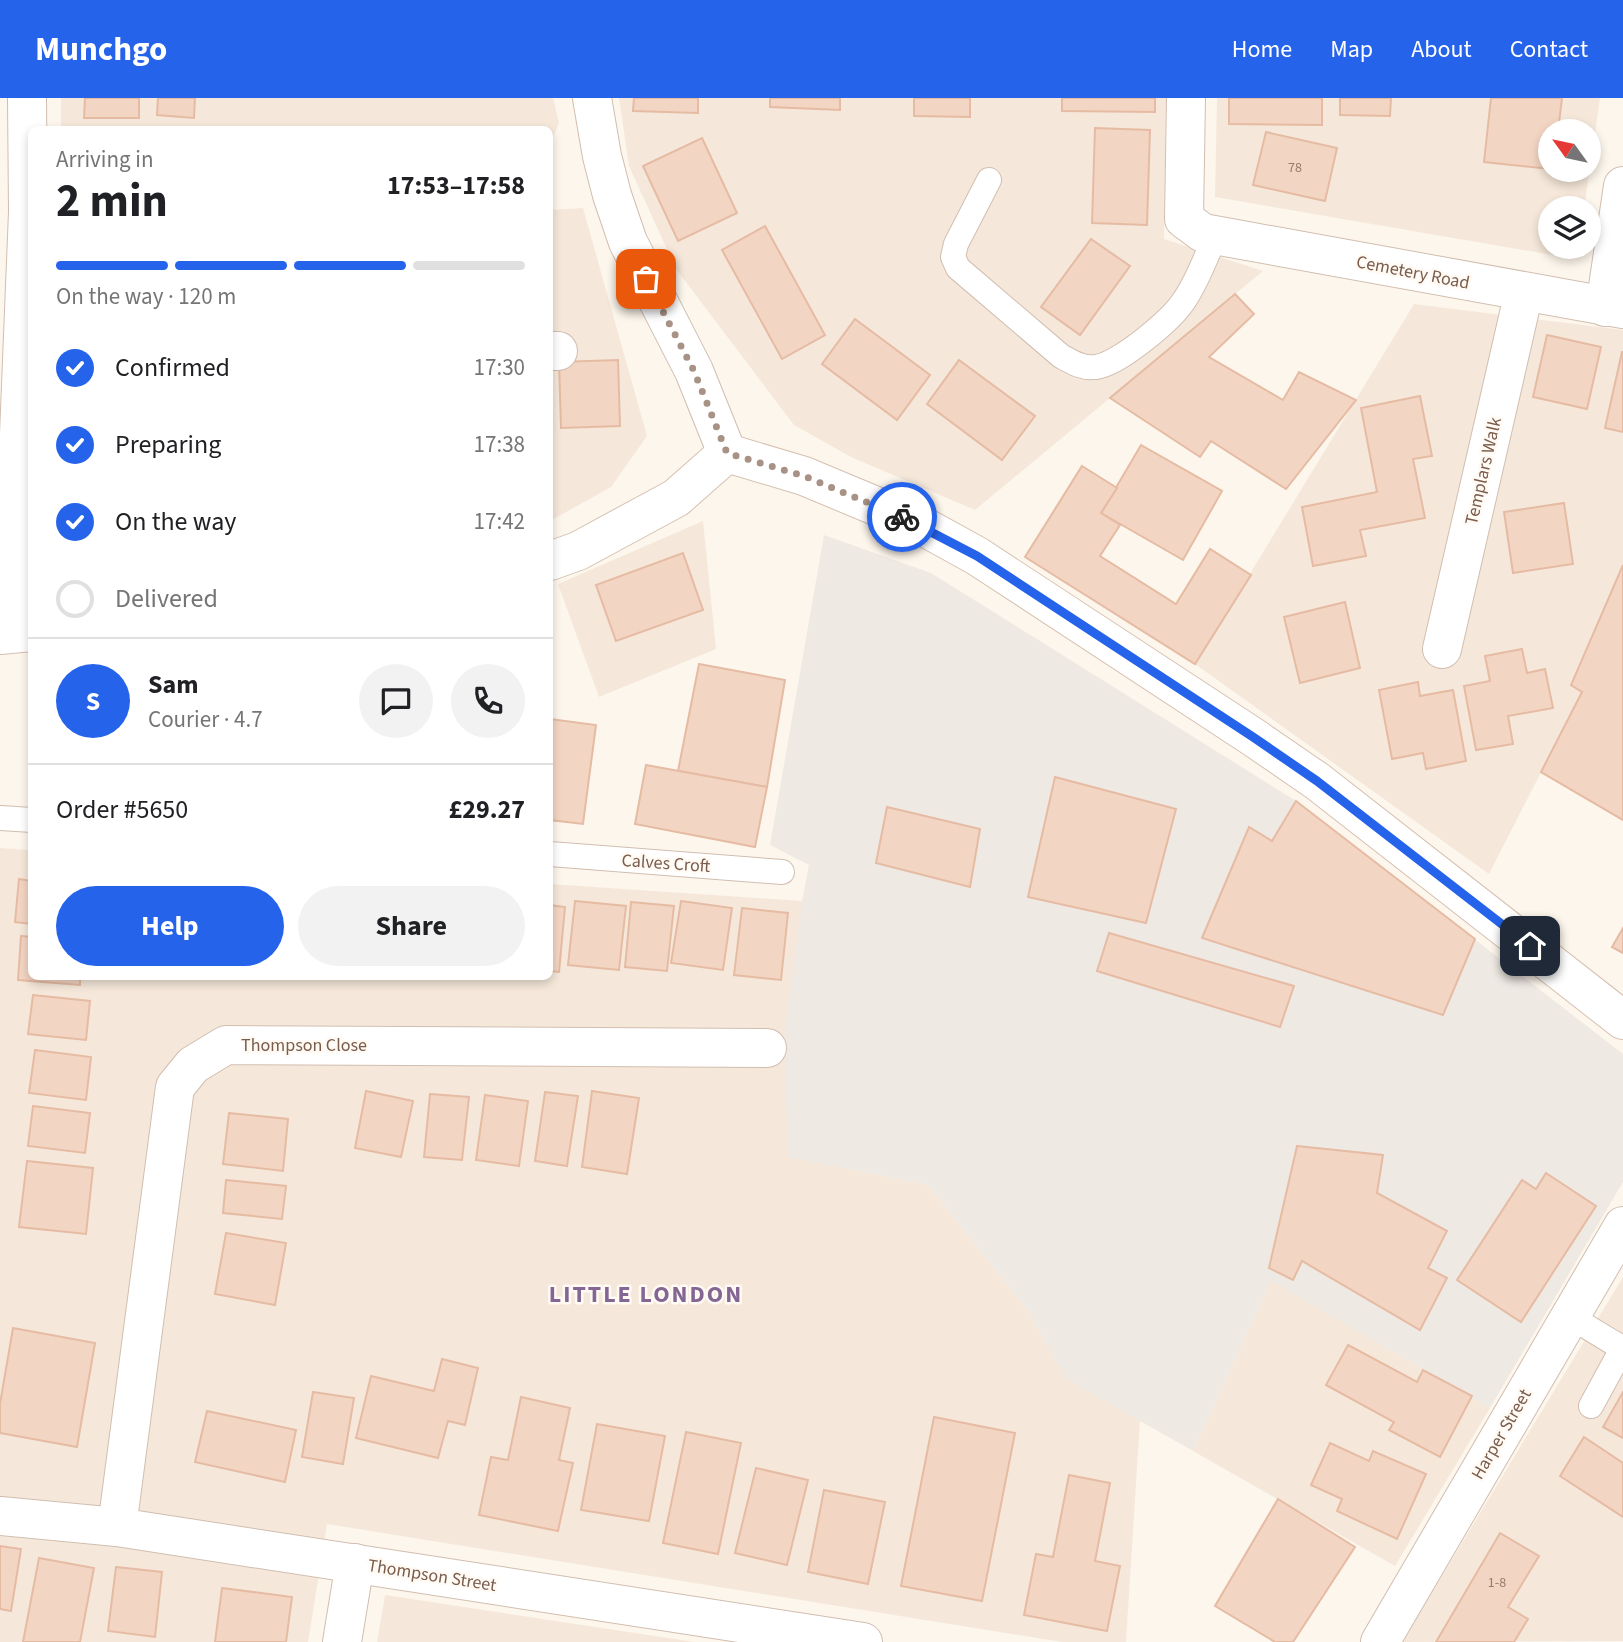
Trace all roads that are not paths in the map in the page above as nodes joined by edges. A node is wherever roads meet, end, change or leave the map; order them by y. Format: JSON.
{"nodes":[{"id":1,"x":27,"y":98,"type":"edge"},
{"id":2,"x":592,"y":98,"type":"edge"},
{"id":3,"x":1186,"y":98,"type":"edge"},
{"id":4,"x":28,"y":136,"type":"edge"},
{"id":5,"x":989,"y":180,"type":"dead end"},
{"id":6,"x":1623,"y":186,"type":"edge"},
{"id":7,"x":1209,"y":234,"type":"junction"},
{"id":8,"x":28,"y":265,"type":"edge"},
{"id":9,"x":1524,"y":292,"type":"junction"},
{"id":10,"x":1614,"y":308,"type":"edge"},
{"id":11,"x":727,"y":453,"type":"junction"},
{"id":12,"x":553,"y":560,"type":"edge"},
{"id":13,"x":14,"y":633,"type":"edge"},
{"id":14,"x":1442,"y":649,"type":"dead end"},
{"id":15,"x":0,"y":818,"type":"edge"},
{"id":16,"x":28,"y":820,"type":"edge"},
{"id":17,"x":553,"y":854,"type":"edge"},
{"id":18,"x":782,"y":872,"type":"dead end"},
{"id":19,"x":1623,"y":1020,"type":"edge"},
{"id":20,"x":767,"y":1048,"type":"dead end"},
{"id":21,"x":1623,"y":1226,"type":"edge"},
{"id":22,"x":1570,"y":1316,"type":"junction"},
{"id":23,"x":1623,"y":1348,"type":"edge"},
{"id":24,"x":1591,"y":1405,"type":"dead end"},
{"id":25,"x":0,"y":1516,"type":"edge"},
{"id":26,"x":117,"y":1527,"type":"junction"},
{"id":27,"x":355,"y":1563,"type":"junction"},
{"id":28,"x":342,"y":1642,"type":"edge"},
{"id":29,"x":863,"y":1642,"type":"edge"},
{"id":30,"x":1380,"y":1642,"type":"edge"}],
"edges":[{"from":1,"to":4,"type":"street"},
{"from":2,"to":11,"type":"street"},
{"from":3,"to":7,"type":"street"},
{"from":5,"to":7,"type":"lane"},
{"from":6,"to":10,"type":"street"},
{"from":7,"to":9,"type":"street","name":"Cemetery Road"},
{"from":8,"to":13,"type":"street"},
{"from":9,"to":10,"type":"street","name":"Cemetery Road"},
{"from":9,"to":14,"type":"street","name":"Templars Walk"},
{"from":11,"to":12,"type":"street"},
{"from":11,"to":19,"type":"street"},
{"from":15,"to":16,"type":"lane"},
{"from":17,"to":18,"type":"lane","name":"Calves Croft"},
{"from":20,"to":26,"type":"street","name":"Thompson Close"},
{"from":21,"to":22,"type":"street","name":"Harper Street"},
{"from":22,"to":23,"type":"lane"},
{"from":22,"to":30,"type":"street","name":"Harper Street"},
{"from":23,"to":24,"type":"lane"},
{"from":25,"to":26,"type":"street","name":"Thompson Street"},
{"from":26,"to":27,"type":"street","name":"Thompson Street"},
{"from":27,"to":28,"type":"street"},
{"from":27,"to":29,"type":"street","name":"Thompson Street"}]}
